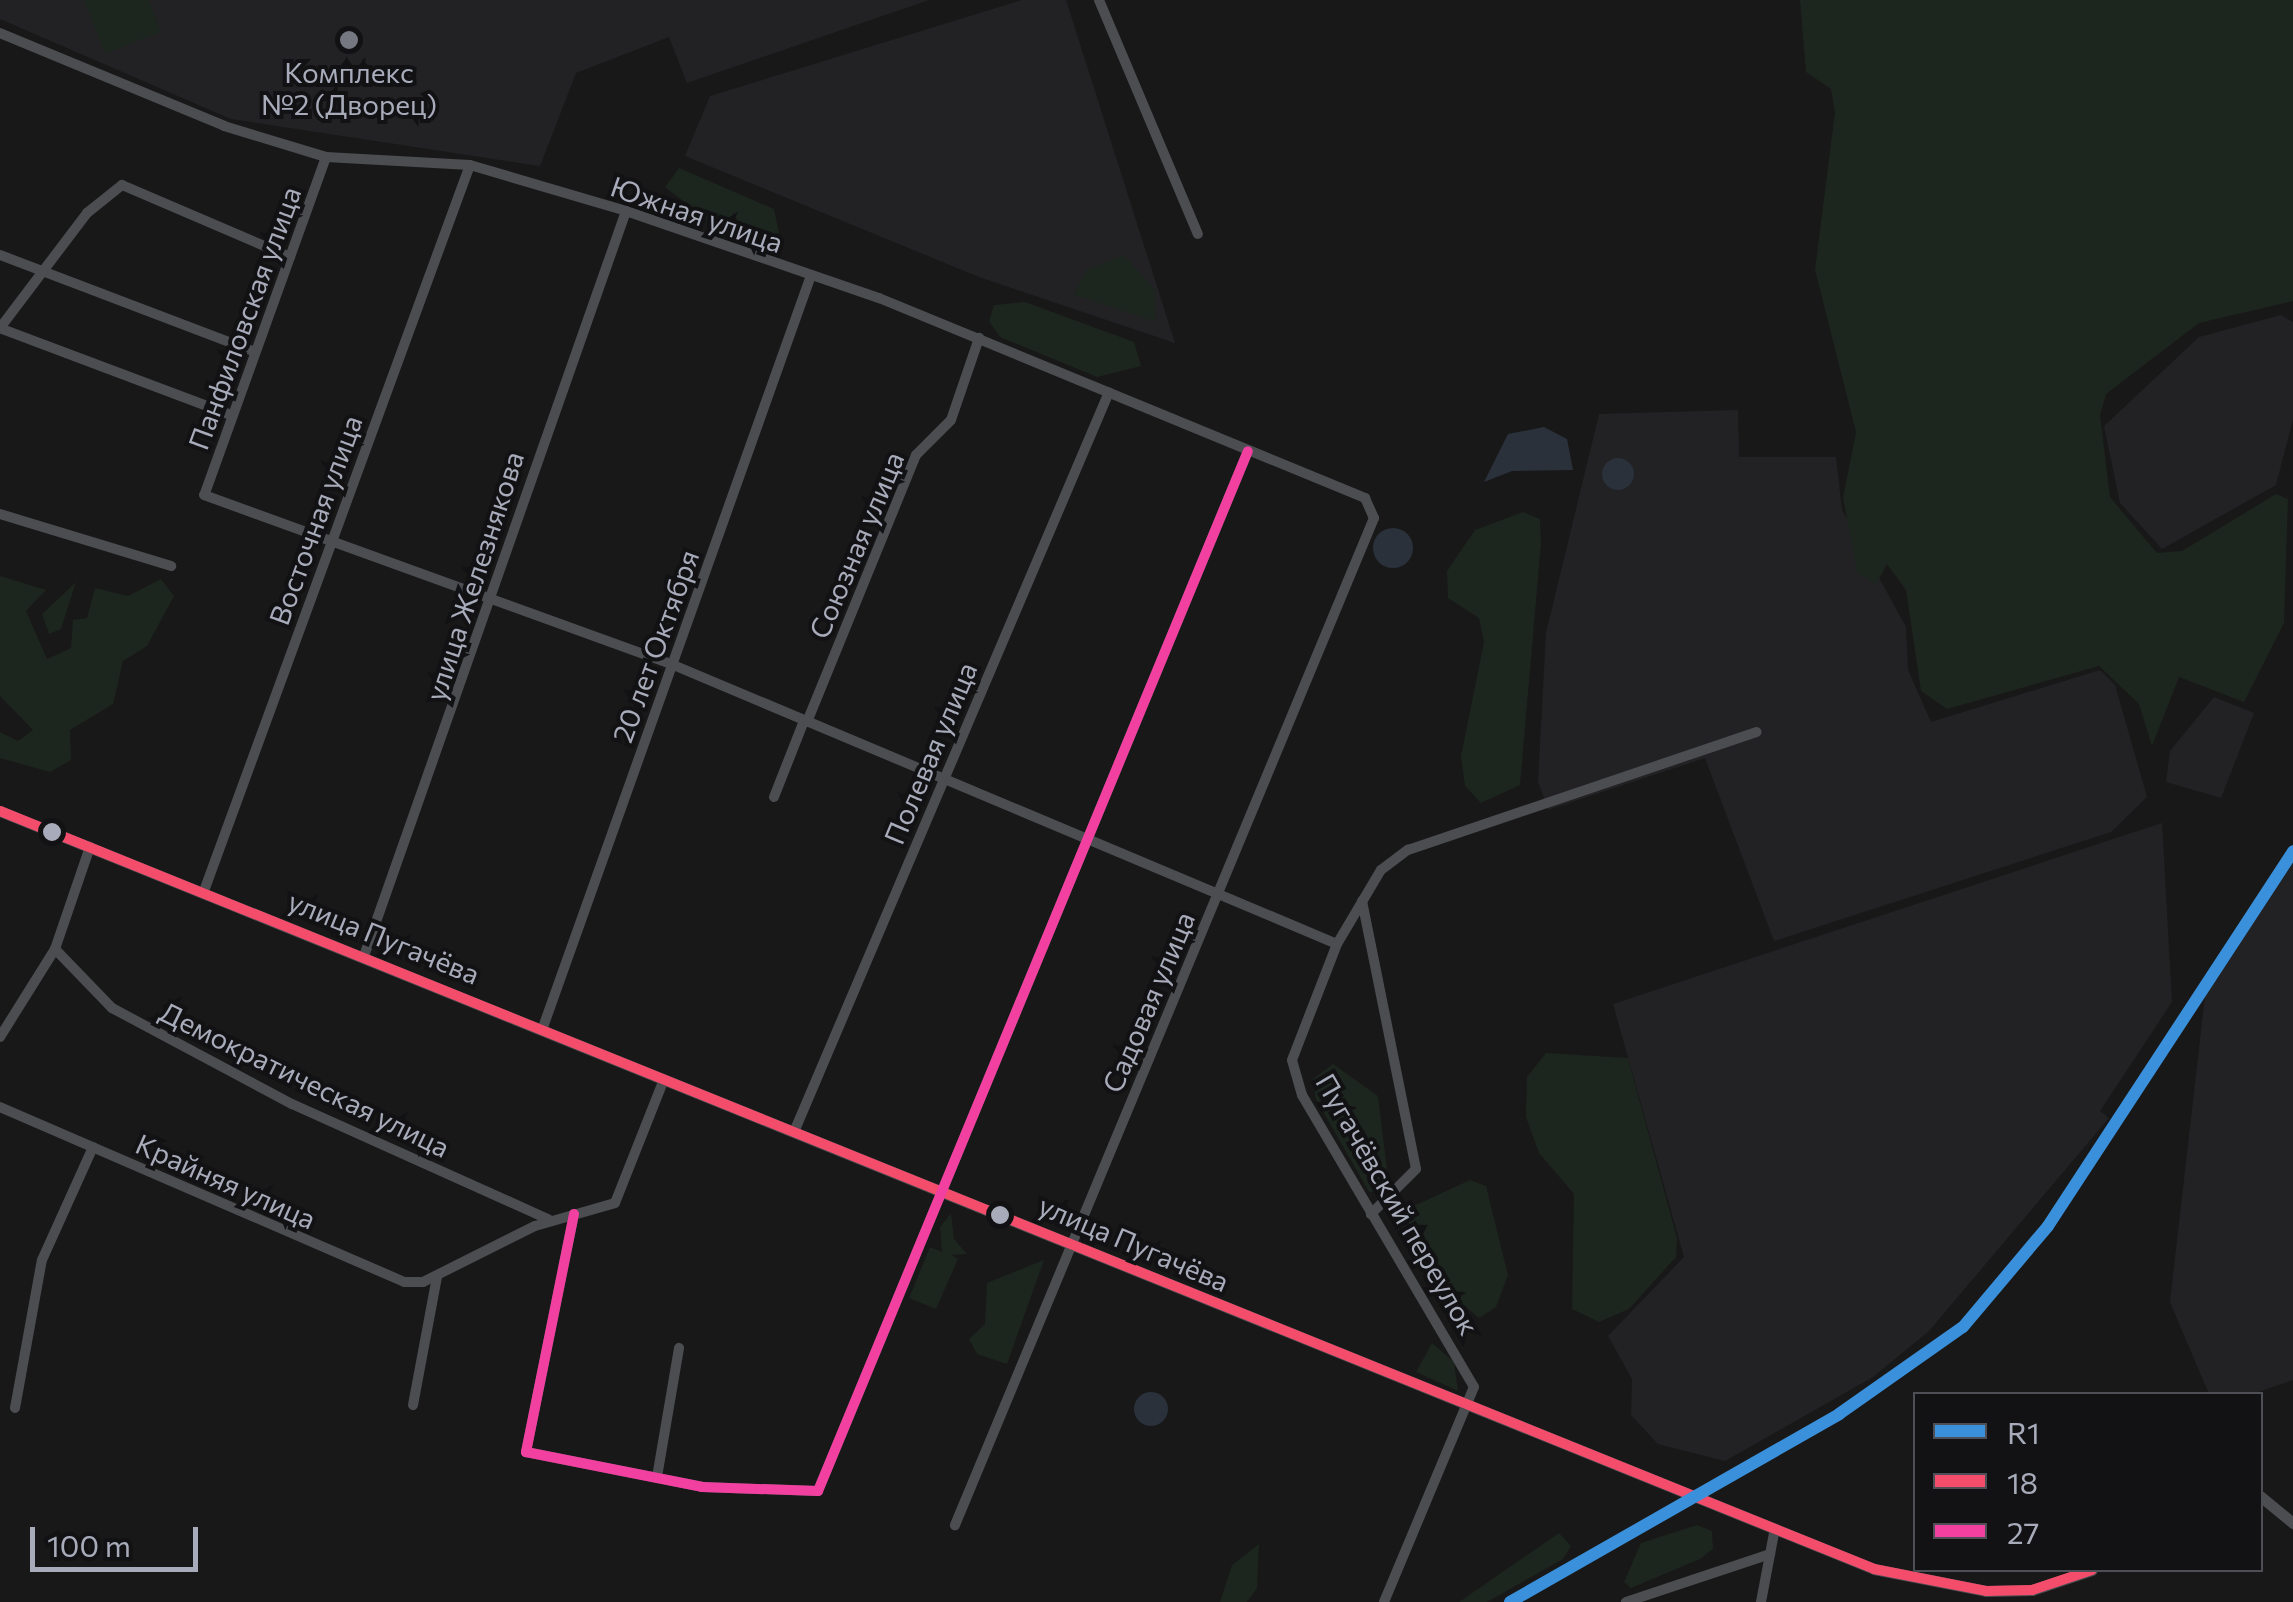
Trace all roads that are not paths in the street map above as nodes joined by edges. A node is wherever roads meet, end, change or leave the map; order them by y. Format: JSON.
{"nodes":[{"id":1,"x":1100,"y":0,"type":"edge"},
{"id":2,"x":0,"y":32,"type":"edge"},
{"id":3,"x":326,"y":157,"type":"junction"},
{"id":4,"x":470,"y":165,"type":"junction"},
{"id":5,"x":626,"y":211,"type":"junction"},
{"id":6,"x":1198,"y":234,"type":"dead end"},
{"id":7,"x":0,"y":256,"type":"edge"},
{"id":8,"x":290,"y":257,"type":"junction"},
{"id":9,"x":42,"y":272,"type":"junction"},
{"id":10,"x":810,"y":278,"type":"junction"},
{"id":11,"x":0,"y":328,"type":"edge"},
{"id":12,"x":978,"y":338,"type":"junction"},
{"id":13,"x":255,"y":352,"type":"junction"},
{"id":14,"x":1109,"y":392,"type":"junction"},
{"id":15,"x":231,"y":415,"type":"junction"},
{"id":16,"x":1248,"y":451,"type":"junction"},
{"id":17,"x":1365,"y":498,"type":"joint"},
{"id":18,"x":0,"y":514,"type":"edge"},
{"id":19,"x":330,"y":548,"type":"junction"},
{"id":20,"x":172,"y":566,"type":"dead end"},
{"id":21,"x":485,"y":597,"type":"junction"},
{"id":22,"x":672,"y":664,"type":"junction"},
{"id":23,"x":805,"y":721,"type":"junction"},
{"id":24,"x":1757,"y":732,"type":"dead end"},
{"id":25,"x":944,"y":780,"type":"junction"},
{"id":26,"x":774,"y":797,"type":"dead end"},
{"id":27,"x":0,"y":811,"type":"edge"},
{"id":28,"x":1086,"y":841,"type":"junction"},
{"id":29,"x":90,"y":847,"type":"junction"},
{"id":30,"x":204,"y":890,"type":"junction"},
{"id":31,"x":1220,"y":892,"type":"junction"},
{"id":32,"x":1362,"y":901,"type":"junction"},
{"id":33,"x":1337,"y":944,"type":"junction"},
{"id":34,"x":56,"y":949,"type":"junction"},
{"id":35,"x":364,"y":956,"type":"junction"},
{"id":36,"x":542,"y":1030,"type":"junction"},
{"id":37,"x":1,"y":1032,"type":"edge"},
{"id":38,"x":664,"y":1078,"type":"junction"},
{"id":39,"x":0,"y":1107,"type":"edge"},
{"id":40,"x":794,"y":1132,"type":"junction"},
{"id":41,"x":92,"y":1147,"type":"junction"},
{"id":42,"x":943,"y":1190,"type":"junction"},
{"id":43,"x":574,"y":1214,"type":"junction"},
{"id":44,"x":1371,"y":1214,"type":"junction"},
{"id":45,"x":554,"y":1220,"type":"junction"},
{"id":46,"x":1068,"y":1242,"type":"junction"},
{"id":47,"x":437,"y":1277,"type":"junction"},
{"id":48,"x":679,"y":1348,"type":"dead end"},
{"id":49,"x":413,"y":1405,"type":"dead end"},
{"id":50,"x":15,"y":1408,"type":"dead end"},
{"id":51,"x":1470,"y":1408,"type":"junction"},
{"id":52,"x":657,"y":1477,"type":"junction"},
{"id":53,"x":2263,"y":1498,"type":"edge"},
{"id":54,"x":2293,"y":1523,"type":"edge"},
{"id":55,"x":955,"y":1525,"type":"dead end"},
{"id":56,"x":1774,"y":1533,"type":"junction"},
{"id":57,"x":1770,"y":1554,"type":"junction"},
{"id":58,"x":2086,"y":1572,"type":"edge"},
{"id":59,"x":1384,"y":1602,"type":"edge"},
{"id":60,"x":1626,"y":1602,"type":"edge"},
{"id":61,"x":1761,"y":1602,"type":"edge"}],
"edges":[{"from":1,"to":6,"type":"street"},
{"from":2,"to":3,"type":"street","name":"Южная улица"},
{"from":3,"to":4,"type":"street","name":"Южная улица"},
{"from":3,"to":8,"type":"street","name":"Панфиловская улица"},
{"from":4,"to":5,"type":"street","name":"Южная улица"},
{"from":4,"to":19,"type":"street","name":"Восточная улица"},
{"from":5,"to":10,"type":"street","name":"Южная улица"},
{"from":5,"to":21,"type":"street","name":"улица Железнякова"},
{"from":7,"to":9,"type":"street"},
{"from":8,"to":9,"type":"street"},
{"from":8,"to":13,"type":"street","name":"Панфиловская улица"},
{"from":9,"to":11,"type":"street"},
{"from":9,"to":13,"type":"street"},
{"from":10,"to":12,"type":"street","name":"Южная улица"},
{"from":10,"to":22,"type":"street","name":"20 лет Октября"},
{"from":11,"to":15,"type":"street"},
{"from":12,"to":14,"type":"street","name":"Южная улица"},
{"from":12,"to":23,"type":"street","name":"Союзная улица"},
{"from":13,"to":15,"type":"street","name":"Панфиловская улица"},
{"from":14,"to":16,"type":"street","name":"Южная улица"},
{"from":14,"to":25,"type":"street","name":"Полевая улица"},
{"from":15,"to":19,"type":"street","name":"Панфиловская улица"},
{"from":16,"to":17,"type":"street","name":"Южная улица"},
{"from":16,"to":28,"type":"street"},
{"from":17,"to":31,"type":"street","name":"Садовая улица"},
{"from":18,"to":20,"type":"street"},
{"from":19,"to":21,"type":"street"},
{"from":19,"to":30,"type":"street","name":"Восточная улица"},
{"from":21,"to":22,"type":"street"},
{"from":21,"to":35,"type":"street","name":"улица Железнякова"},
{"from":22,"to":23,"type":"street"},
{"from":22,"to":36,"type":"street","name":"20 лет Октября"},
{"from":23,"to":25,"type":"street"},
{"from":23,"to":26,"type":"street","name":"Союзная улица"},
{"from":24,"to":32,"type":"street","name":"Пугачёвский переулок"},
{"from":25,"to":28,"type":"street"},
{"from":25,"to":40,"type":"street","name":"Полевая улица"},
{"from":27,"to":29,"type":"street","name":"улица Пугачёва"},
{"from":28,"to":31,"type":"street"},
{"from":28,"to":42,"type":"street"},
{"from":29,"to":30,"type":"street","name":"улица Пугачёва"},
{"from":29,"to":34,"type":"street"},
{"from":30,"to":35,"type":"street","name":"улица Пугачёва"},
{"from":31,"to":33,"type":"street"},
{"from":31,"to":46,"type":"street","name":"Садовая улица"},
{"from":32,"to":33,"type":"street","name":"Пугачёвский переулок"},
{"from":32,"to":44,"type":"street"},
{"from":33,"to":44,"type":"street","name":"Пугачёвский переулок"},
{"from":34,"to":37,"type":"street"},
{"from":34,"to":45,"type":"street","name":"Демократическая улица"},
{"from":35,"to":36,"type":"street","name":"улица Пугачёва"},
{"from":36,"to":38,"type":"street","name":"улица Пугачёва"},
{"from":38,"to":40,"type":"street","name":"улица Пугачёва"},
{"from":38,"to":43,"type":"street"},
{"from":39,"to":41,"type":"street","name":"Крайняя улица"},
{"from":40,"to":42,"type":"street","name":"улица Пугачёва"},
{"from":41,"to":47,"type":"street","name":"Крайняя улица"},
{"from":41,"to":50,"type":"street"},
{"from":42,"to":46,"type":"street","name":"улица Пугачёва"},
{"from":42,"to":52,"type":"street"},
{"from":43,"to":45,"type":"street"},
{"from":43,"to":52,"type":"street"},
{"from":44,"to":51,"type":"street","name":"Пугачёвский переулок"},
{"from":45,"to":47,"type":"street"},
{"from":46,"to":51,"type":"street","name":"улица Пугачёва"},
{"from":46,"to":55,"type":"street","name":"Садовая улица"},
{"from":47,"to":49,"type":"street"},
{"from":48,"to":52,"type":"street"},
{"from":51,"to":56,"type":"street","name":"улица Пугачёва"},
{"from":51,"to":59,"type":"street"},
{"from":53,"to":54,"type":"street"},
{"from":56,"to":57,"type":"street"},
{"from":56,"to":58,"type":"street","name":"улица Пугачёва"},
{"from":57,"to":60,"type":"street"},
{"from":57,"to":61,"type":"street"}]}
